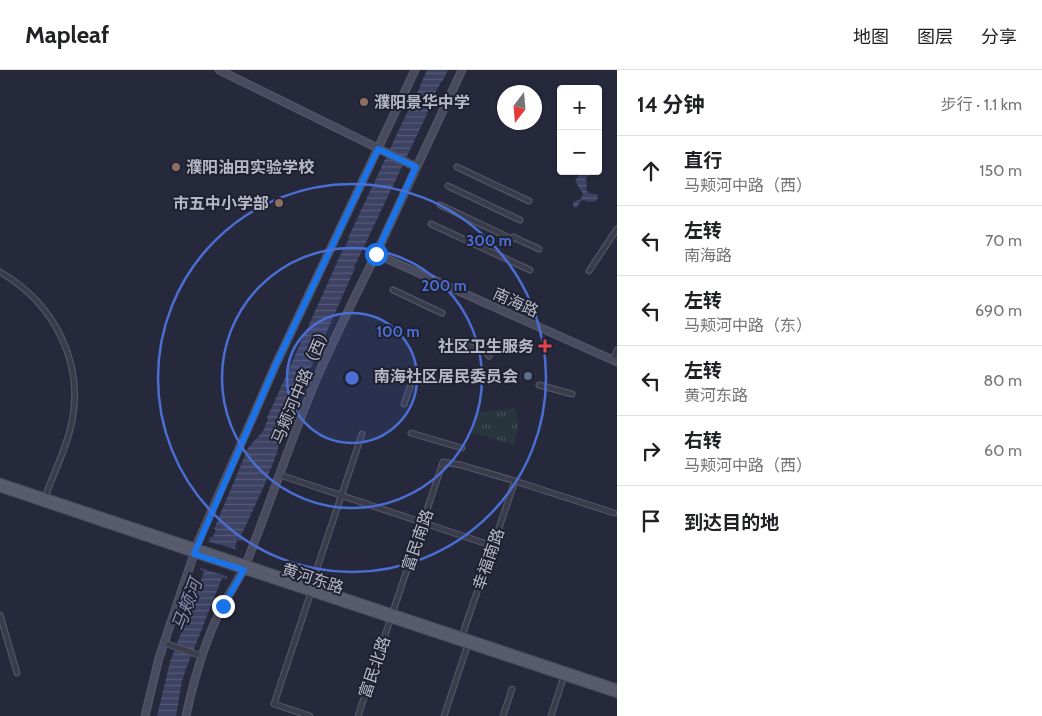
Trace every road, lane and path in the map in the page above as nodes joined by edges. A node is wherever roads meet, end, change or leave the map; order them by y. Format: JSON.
{"nodes":[{"id":1,"x":219,"y":70,"type":"edge"},
{"id":2,"x":415,"y":70,"type":"edge"},
{"id":3,"x":462,"y":70,"type":"edge"},
{"id":4,"x":380,"y":150,"type":"junction"},
{"id":5,"x":416,"y":167,"type":"junction"},
{"id":6,"x":457,"y":167,"type":"dead end"},
{"id":7,"x":448,"y":186,"type":"dead end"},
{"id":8,"x":529,"y":201,"type":"dead end"},
{"id":9,"x":440,"y":205,"type":"dead end"},
{"id":10,"x":520,"y":220,"type":"dead end"},
{"id":11,"x":431,"y":224,"type":"dead end"},
{"id":12,"x":617,"y":229,"type":"edge"},
{"id":13,"x":539,"y":249,"type":"dead end"},
{"id":14,"x":376,"y":254,"type":"junction"},
{"id":15,"x":530,"y":270,"type":"dead end"},
{"id":16,"x":588,"y":270,"type":"dead end"},
{"id":17,"x":0,"y":272,"type":"edge"},
{"id":18,"x":393,"y":290,"type":"dead end"},
{"id":19,"x":442,"y":312,"type":"dead end"},
{"id":20,"x":451,"y":341,"type":"dead end"},
{"id":21,"x":617,"y":350,"type":"edge"},
{"id":22,"x":489,"y":356,"type":"dead end"},
{"id":23,"x":615,"y":361,"type":"edge"},
{"id":24,"x":539,"y":385,"type":"dead end"},
{"id":25,"x":410,"y":387,"type":"dead end"},
{"id":26,"x":572,"y":394,"type":"dead end"},
{"id":27,"x":404,"y":404,"type":"dead end"},
{"id":28,"x":411,"y":433,"type":"dead end"},
{"id":29,"x":362,"y":434,"type":"dead end"},
{"id":30,"x":462,"y":448,"type":"dead end"},
{"id":31,"x":280,"y":475,"type":"junction"},
{"id":32,"x":514,"y":481,"type":"junction"},
{"id":33,"x":0,"y":482,"type":"edge"},
{"id":34,"x":0,"y":488,"type":"edge"},
{"id":35,"x":341,"y":496,"type":"junction"},
{"id":36,"x":45,"y":497,"type":"junction"},
{"id":37,"x":614,"y":513,"type":"dead end"},
{"id":38,"x":422,"y":523,"type":"junction"},
{"id":39,"x":492,"y":546,"type":"junction"},
{"id":40,"x":195,"y":551,"type":"junction"},
{"id":41,"x":245,"y":567,"type":"junction"},
{"id":42,"x":311,"y":589,"type":"junction"},
{"id":43,"x":0,"y":615,"type":"edge"},
{"id":44,"x":391,"y":616,"type":"junction"},
{"id":45,"x":462,"y":636,"type":"junction"},
{"id":46,"x":164,"y":643,"type":"junction"},
{"id":47,"x":468,"y":644,"type":"junction"},
{"id":48,"x":200,"y":655,"type":"junction"},
{"id":49,"x":17,"y":673,"type":"dead end"},
{"id":50,"x":564,"y":676,"type":"junction"},
{"id":51,"x":617,"y":688,"type":"edge"},
{"id":52,"x":512,"y":689,"type":"dead end"},
{"id":53,"x":617,"y":694,"type":"edge"},
{"id":54,"x":145,"y":716,"type":"edge"},
{"id":55,"x":186,"y":716,"type":"edge"},
{"id":56,"x":310,"y":716,"type":"edge"},
{"id":57,"x":358,"y":716,"type":"edge"},
{"id":58,"x":444,"y":716,"type":"edge"},
{"id":59,"x":503,"y":716,"type":"edge"},
{"id":60,"x":551,"y":716,"type":"edge"}],
"edges":[{"from":1,"to":4,"type":"street"},
{"from":2,"to":4,"type":"street"},
{"from":3,"to":5,"type":"street","name":"马颊河中路（西）"},
{"from":4,"to":5,"type":"street"},
{"from":4,"to":40,"type":"street"},
{"from":5,"to":14,"type":"street","name":"马颊河中路（西）"},
{"from":6,"to":8,"type":"street"},
{"from":7,"to":10,"type":"street"},
{"from":9,"to":13,"type":"street"},
{"from":11,"to":15,"type":"street"},
{"from":12,"to":16,"type":"street"},
{"from":14,"to":23,"type":"street","name":"南海路"},
{"from":14,"to":31,"type":"street","name":"马颊河中路（西）"},
{"from":17,"to":36,"type":"street"},
{"from":18,"to":19,"type":"street"},
{"from":20,"to":22,"type":"street"},
{"from":21,"to":23,"type":"street"},
{"from":24,"to":26,"type":"street"},
{"from":25,"to":27,"type":"street"},
{"from":28,"to":30,"type":"street"},
{"from":29,"to":35,"type":"street"},
{"from":31,"to":35,"type":"street"},
{"from":31,"to":41,"type":"street","name":"马颊河中路（西）"},
{"from":32,"to":37,"type":"street"},
{"from":32,"to":38,"type":"street","name":"富民南路"},
{"from":32,"to":39,"type":"street","name":"幸福南路"},
{"from":33,"to":36,"type":"main road","name":"黄河东路"},
{"from":34,"to":40,"type":"main road","name":"黄河东路"},
{"from":35,"to":38,"type":"street"},
{"from":35,"to":42,"type":"street"},
{"from":36,"to":40,"type":"main road","name":"黄河东路"},
{"from":38,"to":39,"type":"street"},
{"from":38,"to":44,"type":"street","name":"富民南路"},
{"from":39,"to":45,"type":"street","name":"幸福南路"},
{"from":40,"to":41,"type":"main road","name":"黄河东路"},
{"from":40,"to":46,"type":"street"},
{"from":41,"to":42,"type":"main road","name":"黄河东路"},
{"from":41,"to":48,"type":"street","name":"马颊河中路（西）"},
{"from":42,"to":44,"type":"main road","name":"黄河东路"},
{"from":42,"to":56,"type":"street"},
{"from":43,"to":49,"type":"street"},
{"from":44,"to":45,"type":"main road","name":"黄河东路"},
{"from":44,"to":47,"type":"main road","name":"黄河东路"},
{"from":44,"to":57,"type":"street","name":"富民北路"},
{"from":45,"to":51,"type":"main road","name":"黄河东路"},
{"from":46,"to":48,"type":"street"},
{"from":46,"to":54,"type":"street"},
{"from":47,"to":50,"type":"main road","name":"黄河东路"},
{"from":47,"to":58,"type":"street"},
{"from":48,"to":55,"type":"street","name":"马颊河中路（西）"},
{"from":50,"to":53,"type":"main road","name":"黄河东路"},
{"from":50,"to":60,"type":"street"},
{"from":52,"to":59,"type":"street"}]}
